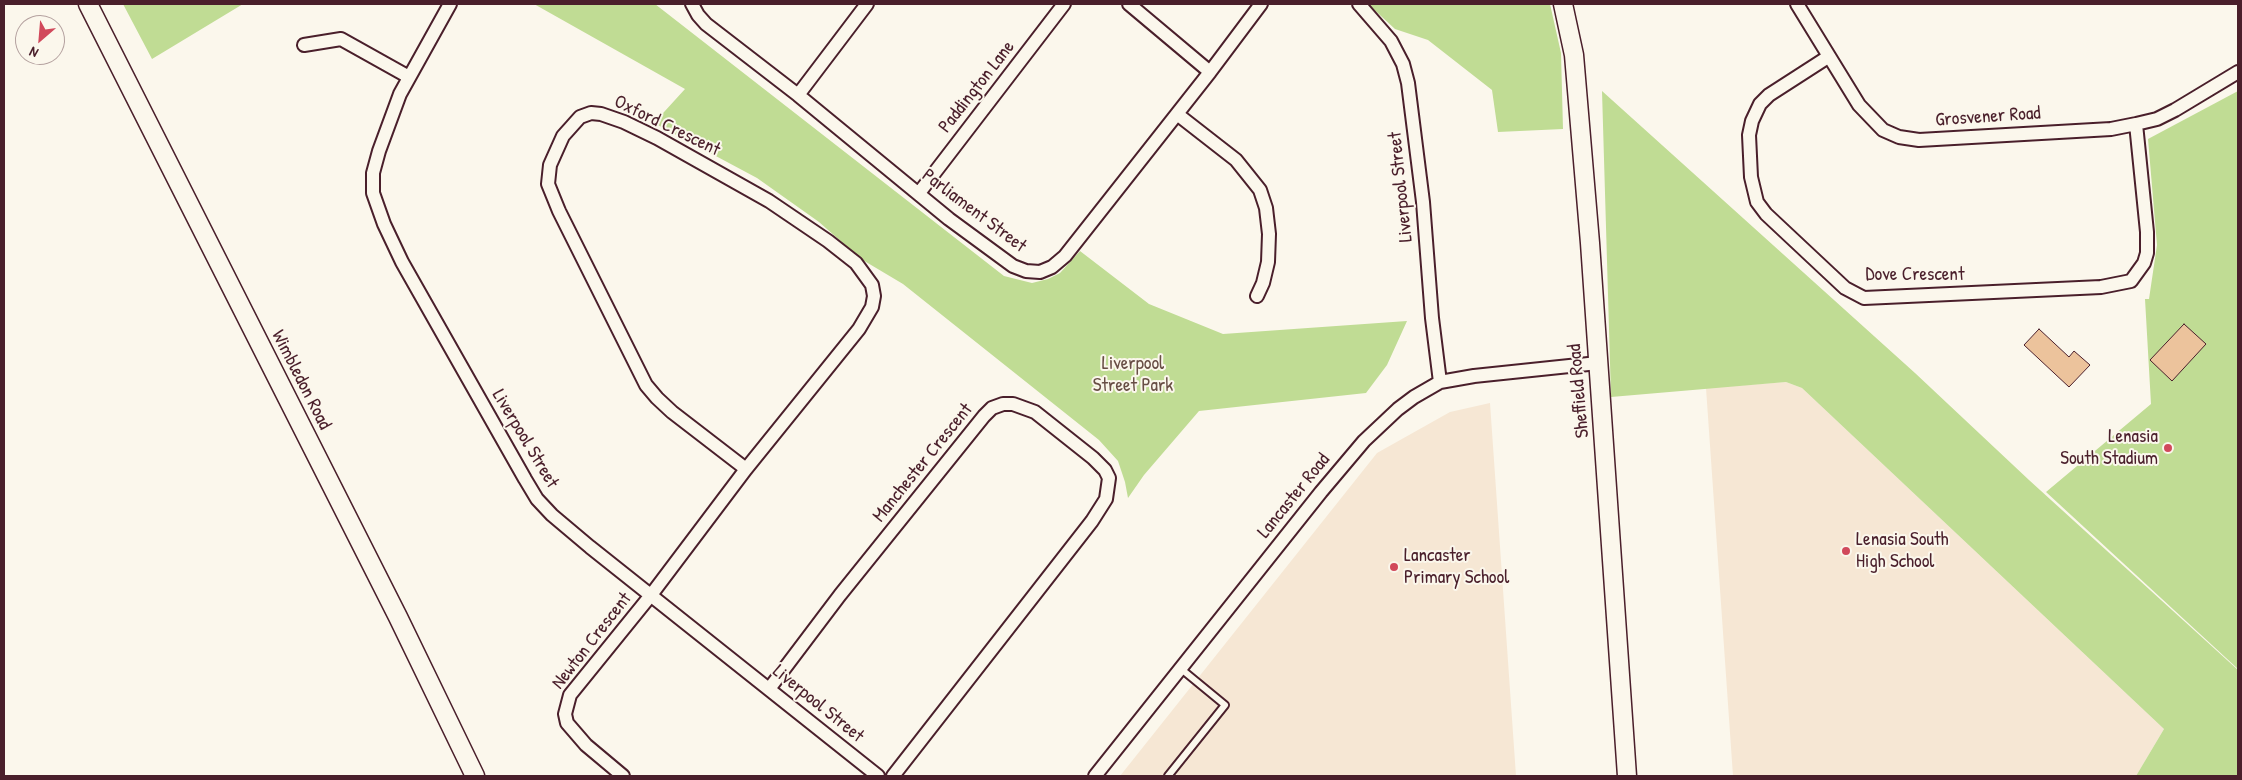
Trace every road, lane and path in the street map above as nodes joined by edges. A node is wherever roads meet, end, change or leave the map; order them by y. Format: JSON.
{"nodes":[{"id":1,"x":88,"y":4,"type":"edge"},
{"id":2,"x":450,"y":4,"type":"edge"},
{"id":3,"x":692,"y":4,"type":"edge"},
{"id":4,"x":868,"y":4,"type":"edge"},
{"id":5,"x":1064,"y":4,"type":"edge"},
{"id":6,"x":1129,"y":4,"type":"edge"},
{"id":7,"x":1261,"y":4,"type":"edge"},
{"id":8,"x":1359,"y":4,"type":"edge"},
{"id":9,"x":1563,"y":4,"type":"edge"},
{"id":10,"x":1797,"y":4,"type":"edge"},
{"id":11,"x":304,"y":46,"type":"dead end"},
{"id":12,"x":1828,"y":57,"type":"junction"},
{"id":13,"x":1210,"y":72,"type":"junction"},
{"id":14,"x":2238,"y":72,"type":"edge"},
{"id":15,"x":409,"y":77,"type":"junction"},
{"id":16,"x":798,"y":95,"type":"junction"},
{"id":17,"x":1178,"y":114,"type":"junction"},
{"id":18,"x":2136,"y":124,"type":"junction"},
{"id":19,"x":919,"y":193,"type":"junction"},
{"id":20,"x":1257,"y":296,"type":"dead end"},
{"id":21,"x":1598,"y":363,"type":"junction"},
{"id":22,"x":1440,"y":382,"type":"junction"},
{"id":23,"x":746,"y":470,"type":"junction"},
{"id":24,"x":652,"y":595,"type":"junction"},
{"id":25,"x":1180,"y":668,"type":"junction"},
{"id":26,"x":769,"y":689,"type":"junction"},
{"id":27,"x":475,"y":776,"type":"edge"},
{"id":28,"x":623,"y":776,"type":"edge"},
{"id":29,"x":878,"y":776,"type":"edge"},
{"id":30,"x":893,"y":776,"type":"edge"},
{"id":31,"x":1095,"y":776,"type":"edge"},
{"id":32,"x":1168,"y":776,"type":"edge"},
{"id":33,"x":1627,"y":776,"type":"edge"}],
"edges":[{"from":1,"to":27,"type":"street","name":"Wimbledon Road"},
{"from":2,"to":15,"type":"street","name":"Liverpool Street"},
{"from":3,"to":16,"type":"street","name":"Parliament Street"},
{"from":4,"to":16,"type":"street"},
{"from":5,"to":19,"type":"street","name":"Paddington Lane"},
{"from":6,"to":13,"type":"street"},
{"from":7,"to":13,"type":"street","name":"Parliament Street"},
{"from":8,"to":22,"type":"street","name":"Liverpool Street"},
{"from":9,"to":21,"type":"street","name":"Sheffield Road"},
{"from":10,"to":12,"type":"street","name":"Grosvener Road"},
{"from":11,"to":15,"type":"street"},
{"from":12,"to":18,"type":"street","name":"Grosvener Road"},
{"from":12,"to":18,"type":"street","name":"Dove Crescent"},
{"from":13,"to":17,"type":"street","name":"Parliament Street"},
{"from":14,"to":18,"type":"street","name":"Grosvener Road"},
{"from":15,"to":24,"type":"street","name":"Liverpool Street"},
{"from":16,"to":19,"type":"street","name":"Parliament Street"},
{"from":17,"to":19,"type":"street","name":"Parliament Street"},
{"from":17,"to":20,"type":"street"},
{"from":21,"to":22,"type":"street","name":"Lancaster Road"},
{"from":21,"to":33,"type":"street","name":"Sheffield Road"},
{"from":22,"to":25,"type":"street","name":"Lancaster Road"},
{"from":23,"to":23,"type":"street","name":"Oxford Crescent"},
{"from":23,"to":24,"type":"street","name":"Oxford Crescent"},
{"from":24,"to":26,"type":"street","name":"Liverpool Street"},
{"from":24,"to":28,"type":"street","name":"Newton Crescent"},
{"from":25,"to":31,"type":"street","name":"Lancaster Road"},
{"from":25,"to":32,"type":"lane"},
{"from":26,"to":29,"type":"street","name":"Liverpool Street"},
{"from":26,"to":30,"type":"street","name":"Manchester Crescent"}]}
